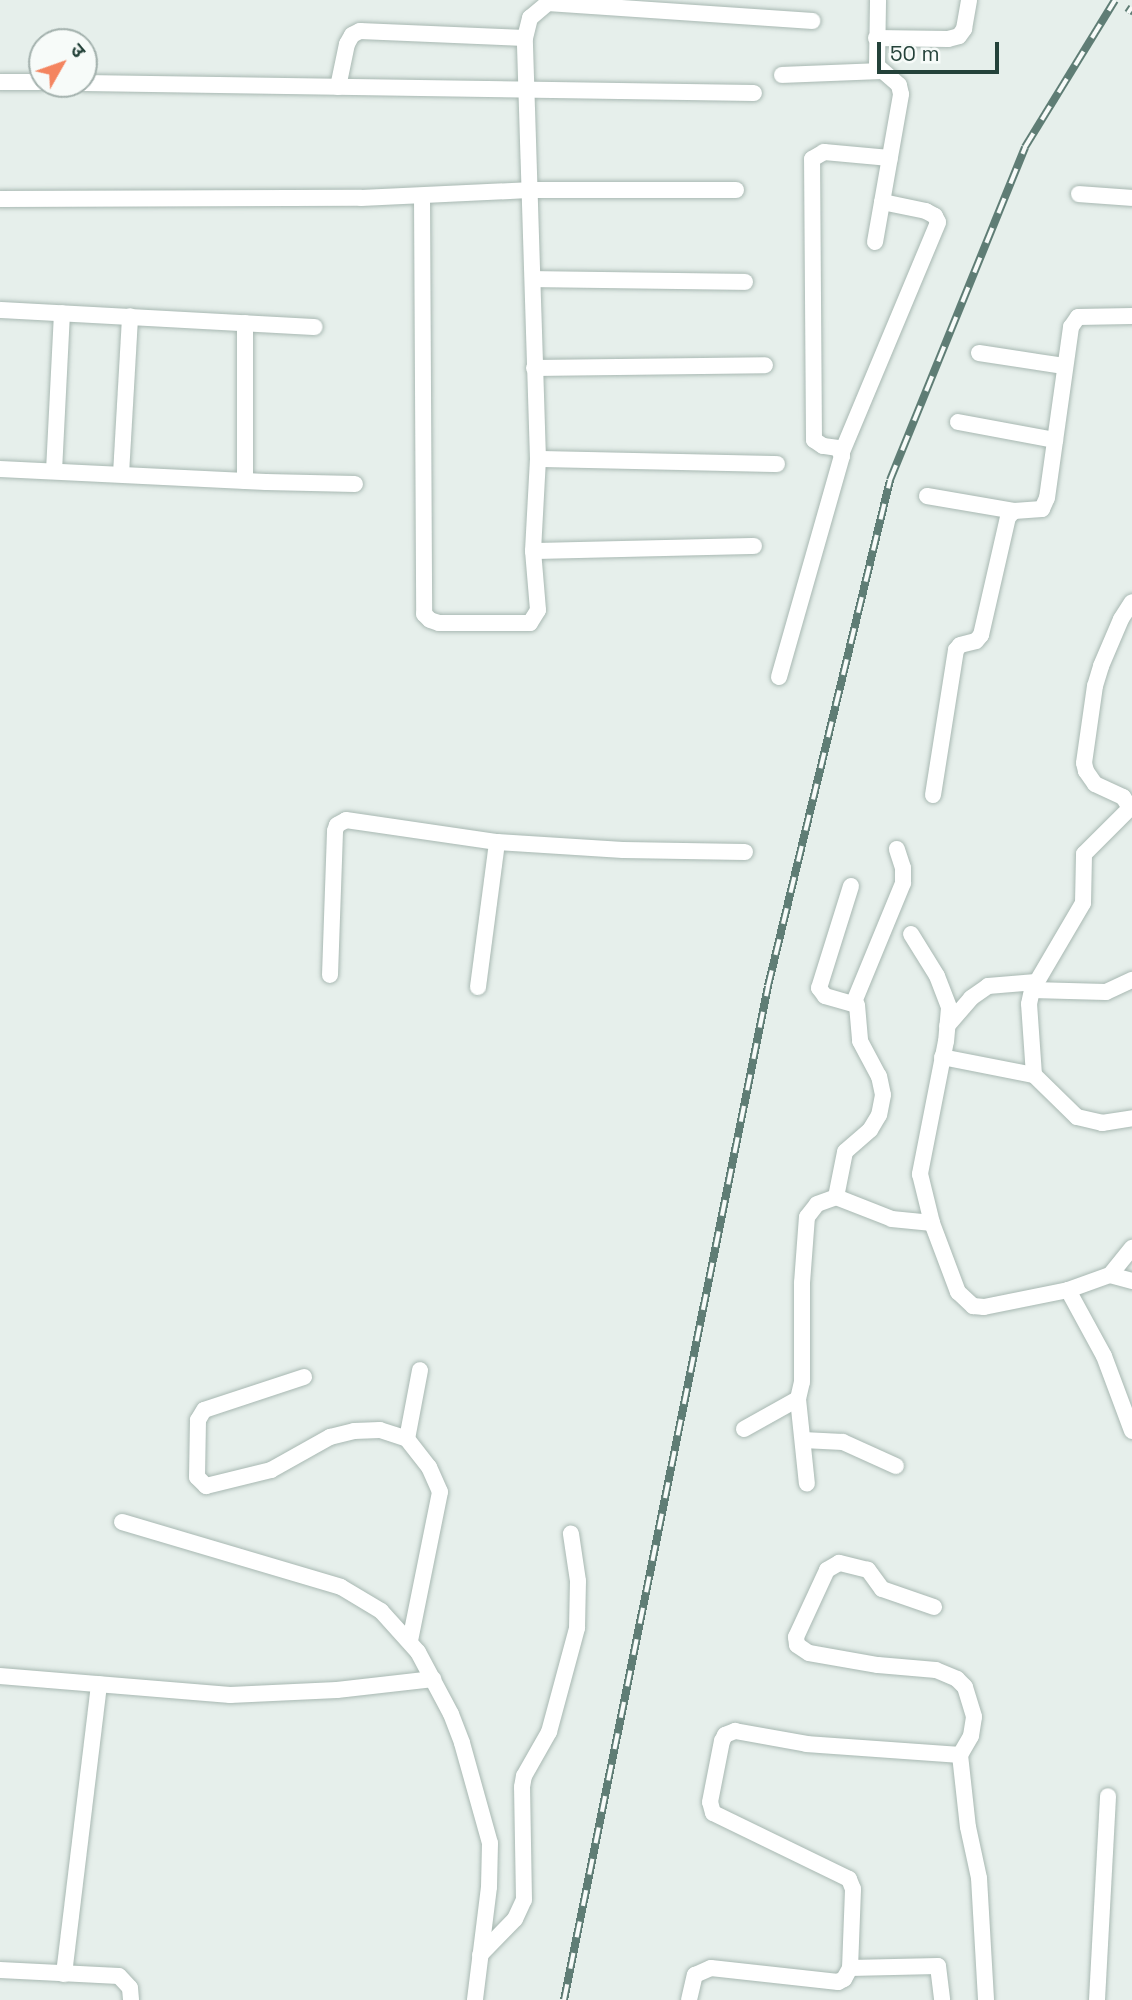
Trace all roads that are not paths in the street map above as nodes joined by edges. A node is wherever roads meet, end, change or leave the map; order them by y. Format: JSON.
{"nodes":[{"id":1,"x":878,"y":0,"type":"edge"},
{"id":2,"x":969,"y":0,"type":"edge"},
{"id":3,"x":813,"y":22,"type":"dead end"},
{"id":4,"x":525,"y":38,"type":"junction"},
{"id":5,"x":876,"y":38,"type":"junction"},
{"id":6,"x":880,"y":71,"type":"junction"},
{"id":7,"x":782,"y":75,"type":"dead end"},
{"id":8,"x":0,"y":82,"type":"edge"},
{"id":9,"x":28,"y":82,"type":"edge"},
{"id":10,"x":98,"y":83,"type":"edge"},
{"id":11,"x":338,"y":87,"type":"junction"},
{"id":12,"x":524,"y":89,"type":"junction"},
{"id":13,"x":754,"y":93,"type":"dead end"},
{"id":14,"x":890,"y":158,"type":"junction"},
{"id":15,"x":528,"y":190,"type":"junction"},
{"id":16,"x":736,"y":190,"type":"dead end"},
{"id":17,"x":1079,"y":194,"type":"dead end"},
{"id":18,"x":422,"y":195,"type":"junction"},
{"id":19,"x":1132,"y":198,"type":"edge"},
{"id":20,"x":0,"y":199,"type":"edge"},
{"id":21,"x":882,"y":202,"type":"junction"},
{"id":22,"x":875,"y":242,"type":"dead end"},
{"id":23,"x":535,"y":279,"type":"junction"},
{"id":24,"x":746,"y":282,"type":"dead end"},
{"id":25,"x":0,"y":310,"type":"edge"},
{"id":26,"x":62,"y":313,"type":"junction"},
{"id":27,"x":130,"y":316,"type":"junction"},
{"id":28,"x":1132,"y":316,"type":"edge"},
{"id":29,"x":246,"y":323,"type":"junction"},
{"id":30,"x":315,"y":327,"type":"dead end"},
{"id":31,"x":979,"y":353,"type":"dead end"},
{"id":32,"x":765,"y":366,"type":"dead end"},
{"id":33,"x":1064,"y":366,"type":"junction"},
{"id":34,"x":534,"y":368,"type":"junction"},
{"id":35,"x":958,"y":422,"type":"dead end"},
{"id":36,"x":1055,"y":440,"type":"junction"},
{"id":37,"x":842,"y":452,"type":"junction"},
{"id":38,"x":538,"y":459,"type":"junction"},
{"id":39,"x":777,"y":464,"type":"dead end"},
{"id":40,"x":0,"y":469,"type":"edge"},
{"id":41,"x":54,"y":471,"type":"junction"},
{"id":42,"x":121,"y":474,"type":"junction"},
{"id":43,"x":246,"y":481,"type":"junction"},
{"id":44,"x":355,"y":484,"type":"dead end"},
{"id":45,"x":927,"y":496,"type":"dead end"},
{"id":46,"x":1014,"y":511,"type":"junction"},
{"id":47,"x":754,"y":546,"type":"dead end"},
{"id":48,"x":533,"y":551,"type":"junction"},
{"id":49,"x":1132,"y":602,"type":"edge"},
{"id":50,"x":779,"y":677,"type":"dead end"},
{"id":51,"x":933,"y":795,"type":"dead end"},
{"id":52,"x":497,"y":842,"type":"junction"},
{"id":53,"x":897,"y":849,"type":"dead end"},
{"id":54,"x":745,"y":852,"type":"dead end"},
{"id":55,"x":851,"y":886,"type":"dead end"},
{"id":56,"x":911,"y":934,"type":"dead end"},
{"id":57,"x":330,"y":975,"type":"dead end"},
{"id":58,"x":1132,"y":980,"type":"edge"},
{"id":59,"x":1034,"y":986,"type":"junction"},
{"id":60,"x":478,"y":987,"type":"dead end"},
{"id":61,"x":854,"y":1002,"type":"junction"},
{"id":62,"x":947,"y":1026,"type":"junction"},
{"id":63,"x":942,"y":1057,"type":"junction"},
{"id":64,"x":1034,"y":1075,"type":"junction"},
{"id":65,"x":1132,"y":1118,"type":"edge"},
{"id":66,"x":836,"y":1197,"type":"junction"},
{"id":67,"x":932,"y":1223,"type":"junction"},
{"id":68,"x":1132,"y":1248,"type":"edge"},
{"id":69,"x":1110,"y":1275,"type":"junction"},
{"id":70,"x":1132,"y":1281,"type":"edge"},
{"id":71,"x":1068,"y":1290,"type":"junction"},
{"id":72,"x":420,"y":1370,"type":"dead end"},
{"id":73,"x":304,"y":1377,"type":"dead end"},
{"id":74,"x":798,"y":1399,"type":"junction"},
{"id":75,"x":744,"y":1429,"type":"dead end"},
{"id":76,"x":1132,"y":1431,"type":"edge"},
{"id":77,"x":407,"y":1439,"type":"junction"},
{"id":78,"x":803,"y":1440,"type":"junction"},
{"id":79,"x":896,"y":1466,"type":"dead end"},
{"id":80,"x":807,"y":1483,"type":"dead end"},
{"id":81,"x":122,"y":1522,"type":"dead end"},
{"id":82,"x":571,"y":1534,"type":"dead end"},
{"id":83,"x":934,"y":1607,"type":"dead end"},
{"id":84,"x":410,"y":1641,"type":"junction"},
{"id":85,"x":0,"y":1676,"type":"edge"},
{"id":86,"x":433,"y":1679,"type":"junction"},
{"id":87,"x":99,"y":1684,"type":"junction"},
{"id":88,"x":960,"y":1755,"type":"junction"},
{"id":89,"x":1108,"y":1796,"type":"dead end"},
{"id":90,"x":480,"y":1955,"type":"junction"},
{"id":91,"x":850,"y":1968,"type":"junction"},
{"id":92,"x":0,"y":1970,"type":"edge"},
{"id":93,"x":64,"y":1974,"type":"junction"},
{"id":94,"x":131,"y":2000,"type":"edge"},
{"id":95,"x":475,"y":2000,"type":"edge"},
{"id":96,"x":689,"y":2000,"type":"edge"},
{"id":97,"x":942,"y":2000,"type":"edge"},
{"id":98,"x":986,"y":2000,"type":"edge"},
{"id":99,"x":1097,"y":2000,"type":"edge"}],
"edges":[{"from":1,"to":5,"type":"street"},
{"from":2,"to":5,"type":"street"},
{"from":3,"to":4,"type":"street"},
{"from":4,"to":11,"type":"street"},
{"from":4,"to":12,"type":"street"},
{"from":5,"to":6,"type":"street"},
{"from":6,"to":7,"type":"street"},
{"from":6,"to":14,"type":"street"},
{"from":8,"to":9,"type":"street"},
{"from":10,"to":11,"type":"street"},
{"from":11,"to":12,"type":"street"},
{"from":12,"to":13,"type":"street"},
{"from":12,"to":15,"type":"street"},
{"from":14,"to":21,"type":"street"},
{"from":14,"to":37,"type":"street"},
{"from":15,"to":16,"type":"street"},
{"from":15,"to":18,"type":"street"},
{"from":15,"to":23,"type":"street"},
{"from":17,"to":19,"type":"street"},
{"from":18,"to":20,"type":"street"},
{"from":18,"to":48,"type":"street"},
{"from":21,"to":22,"type":"street"},
{"from":21,"to":37,"type":"street"},
{"from":23,"to":24,"type":"street"},
{"from":23,"to":34,"type":"street"},
{"from":25,"to":26,"type":"street"},
{"from":26,"to":27,"type":"street"},
{"from":26,"to":41,"type":"street"},
{"from":27,"to":29,"type":"street"},
{"from":27,"to":42,"type":"street"},
{"from":28,"to":33,"type":"street"},
{"from":29,"to":30,"type":"street"},
{"from":29,"to":43,"type":"street"},
{"from":31,"to":33,"type":"street"},
{"from":32,"to":34,"type":"street"},
{"from":33,"to":36,"type":"street"},
{"from":34,"to":38,"type":"street"},
{"from":35,"to":36,"type":"street"},
{"from":36,"to":46,"type":"street"},
{"from":37,"to":50,"type":"street"},
{"from":38,"to":39,"type":"street"},
{"from":38,"to":48,"type":"street"},
{"from":40,"to":41,"type":"street"},
{"from":41,"to":42,"type":"street"},
{"from":42,"to":43,"type":"street"},
{"from":43,"to":44,"type":"street"},
{"from":45,"to":46,"type":"street"},
{"from":46,"to":51,"type":"street"},
{"from":47,"to":48,"type":"street"},
{"from":49,"to":59,"type":"street"},
{"from":52,"to":54,"type":"street"},
{"from":52,"to":57,"type":"street"},
{"from":52,"to":60,"type":"street"},
{"from":53,"to":61,"type":"street"},
{"from":55,"to":61,"type":"street"},
{"from":56,"to":62,"type":"street"},
{"from":58,"to":59,"type":"street"},
{"from":59,"to":62,"type":"street"},
{"from":59,"to":64,"type":"street"},
{"from":61,"to":66,"type":"street"},
{"from":62,"to":63,"type":"street"},
{"from":63,"to":64,"type":"street"},
{"from":63,"to":67,"type":"street"},
{"from":64,"to":65,"type":"street"},
{"from":66,"to":67,"type":"street"},
{"from":66,"to":74,"type":"street"},
{"from":67,"to":71,"type":"street"},
{"from":68,"to":69,"type":"street"},
{"from":69,"to":70,"type":"street"},
{"from":69,"to":71,"type":"street"},
{"from":71,"to":76,"type":"street"},
{"from":72,"to":77,"type":"street"},
{"from":73,"to":77,"type":"street"},
{"from":74,"to":75,"type":"street"},
{"from":74,"to":78,"type":"street"},
{"from":77,"to":84,"type":"street"},
{"from":78,"to":79,"type":"street"},
{"from":78,"to":80,"type":"street"},
{"from":81,"to":84,"type":"street"},
{"from":82,"to":90,"type":"street"},
{"from":83,"to":88,"type":"street"},
{"from":84,"to":86,"type":"street"},
{"from":85,"to":87,"type":"street"},
{"from":86,"to":87,"type":"street"},
{"from":86,"to":90,"type":"street"},
{"from":87,"to":93,"type":"street"},
{"from":88,"to":91,"type":"street"},
{"from":88,"to":98,"type":"street"},
{"from":89,"to":99,"type":"street"},
{"from":90,"to":95,"type":"street"},
{"from":91,"to":96,"type":"street"},
{"from":91,"to":97,"type":"street"},
{"from":92,"to":93,"type":"street"},
{"from":93,"to":94,"type":"street"}]}
